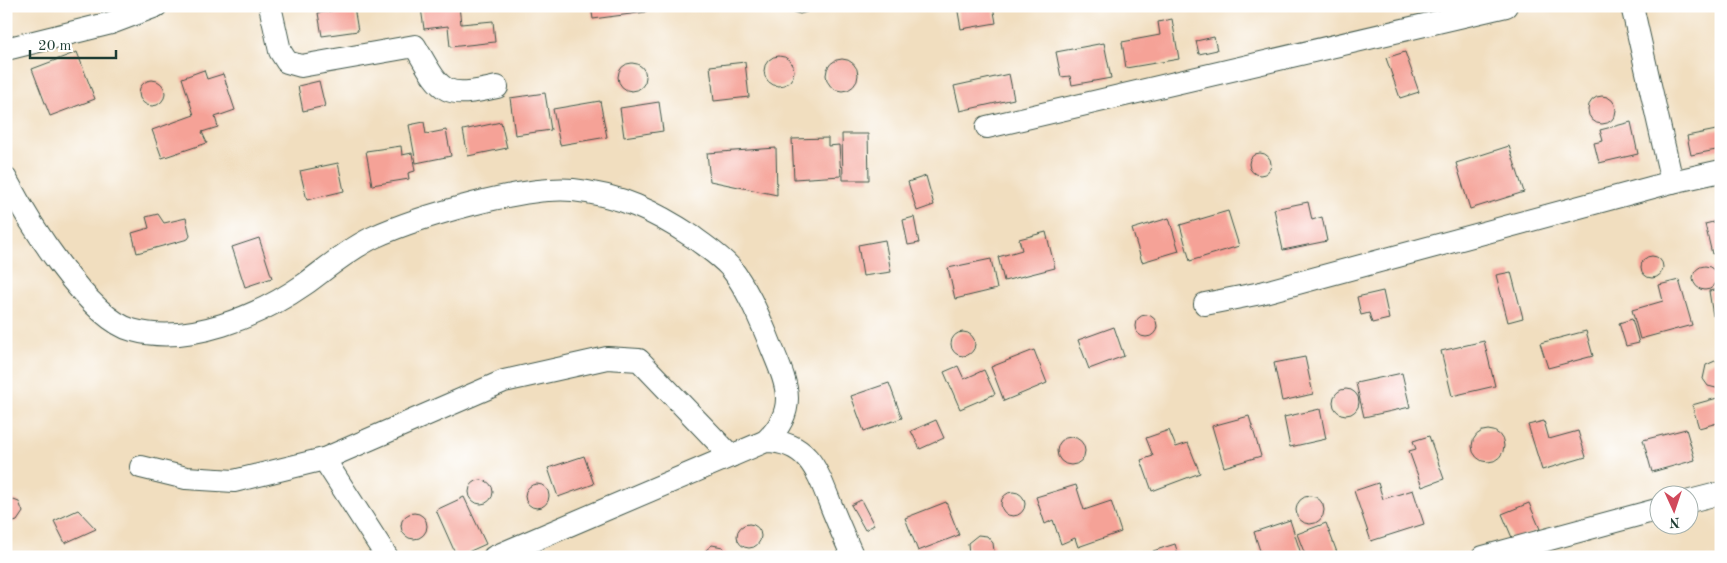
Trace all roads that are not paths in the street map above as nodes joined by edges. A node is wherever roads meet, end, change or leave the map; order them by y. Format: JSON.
{"nodes":[{"id":1,"x":156,"y":6,"type":"edge"},
{"id":2,"x":270,"y":6,"type":"edge"},
{"id":3,"x":1506,"y":6,"type":"edge"},
{"id":4,"x":1632,"y":6,"type":"edge"},
{"id":5,"x":6,"y":49,"type":"edge"},
{"id":6,"x":497,"y":87,"type":"dead end"},
{"id":7,"x":987,"y":127,"type":"dead end"},
{"id":8,"x":1721,"y":171,"type":"edge"},
{"id":9,"x":6,"y":179,"type":"edge"},
{"id":10,"x":1672,"y":182,"type":"junction"},
{"id":11,"x":1205,"y":304,"type":"dead end"},
{"id":12,"x":766,"y":441,"type":"junction"},
{"id":13,"x":731,"y":456,"type":"junction"},
{"id":14,"x":324,"y":459,"type":"junction"},
{"id":15,"x":141,"y":467,"type":"dead end"},
{"id":16,"x":1721,"y":493,"type":"edge"},
{"id":17,"x":1700,"y":498,"type":"edge"},
{"id":18,"x":1650,"y":512,"type":"edge"},
{"id":19,"x":510,"y":554,"type":"edge"},
{"id":20,"x":387,"y":557,"type":"edge"},
{"id":21,"x":853,"y":557,"type":"edge"},
{"id":22,"x":1483,"y":557,"type":"edge"}],
"edges":[{"from":1,"to":5,"type":"street"},
{"from":2,"to":6,"type":"street"},
{"from":3,"to":7,"type":"street"},
{"from":4,"to":10,"type":"street"},
{"from":8,"to":10,"type":"street"},
{"from":9,"to":12,"type":"street"},
{"from":10,"to":11,"type":"street"},
{"from":12,"to":13,"type":"street"},
{"from":12,"to":21,"type":"street"},
{"from":13,"to":14,"type":"street"},
{"from":13,"to":19,"type":"street"},
{"from":14,"to":15,"type":"street"},
{"from":14,"to":20,"type":"street"},
{"from":16,"to":17,"type":"street"},
{"from":18,"to":22,"type":"street"}]}
